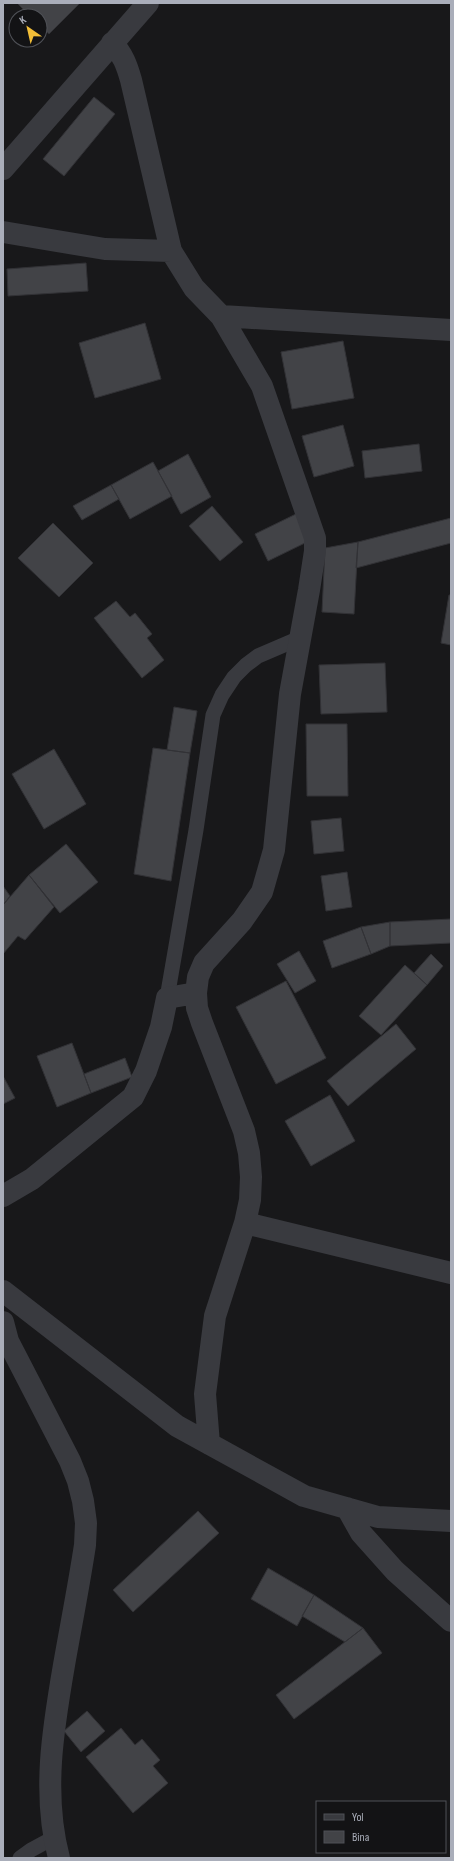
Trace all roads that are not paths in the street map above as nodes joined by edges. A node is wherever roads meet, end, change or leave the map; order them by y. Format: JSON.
{"nodes":[{"id":1,"x":148,"y":3,"type":"edge"},
{"id":2,"x":112,"y":43,"type":"junction"},
{"id":3,"x":3,"y":169,"type":"edge"},
{"id":4,"x":3,"y":232,"type":"edge"},
{"id":5,"x":171,"y":251,"type":"junction"},
{"id":6,"x":221,"y":316,"type":"junction"},
{"id":7,"x":451,"y":330,"type":"edge"},
{"id":8,"x":300,"y":638,"type":"junction"},
{"id":9,"x":196,"y":993,"type":"junction"},
{"id":10,"x":167,"y":998,"type":"junction"},
{"id":11,"x":3,"y":1196,"type":"edge"},
{"id":12,"x":245,"y":1223,"type":"junction"},
{"id":13,"x":451,"y":1273,"type":"edge"},
{"id":14,"x":3,"y":1291,"type":"edge"},
{"id":15,"x":3,"y":1322,"type":"edge"},
{"id":16,"x":209,"y":1444,"type":"junction"},
{"id":17,"x":347,"y":1508,"type":"junction"},
{"id":18,"x":451,"y":1521,"type":"edge"},
{"id":19,"x":451,"y":1621,"type":"edge"},
{"id":20,"x":57,"y":1848,"type":"edge"},
{"id":21,"x":20,"y":1858,"type":"edge"}],
"edges":[{"from":1,"to":2,"type":"street"},
{"from":2,"to":3,"type":"street"},
{"from":2,"to":5,"type":"street"},
{"from":4,"to":5,"type":"street"},
{"from":5,"to":6,"type":"street"},
{"from":6,"to":7,"type":"street"},
{"from":6,"to":8,"type":"street"},
{"from":8,"to":9,"type":"street"},
{"from":8,"to":10,"type":"lane"},
{"from":9,"to":10,"type":"street"},
{"from":9,"to":12,"type":"street"},
{"from":10,"to":11,"type":"street"},
{"from":12,"to":13,"type":"street"},
{"from":12,"to":16,"type":"street"},
{"from":14,"to":16,"type":"street"},
{"from":15,"to":20,"type":"street"},
{"from":16,"to":17,"type":"street"},
{"from":17,"to":18,"type":"street"},
{"from":17,"to":19,"type":"street"},
{"from":20,"to":21,"type":"lane"}]}
